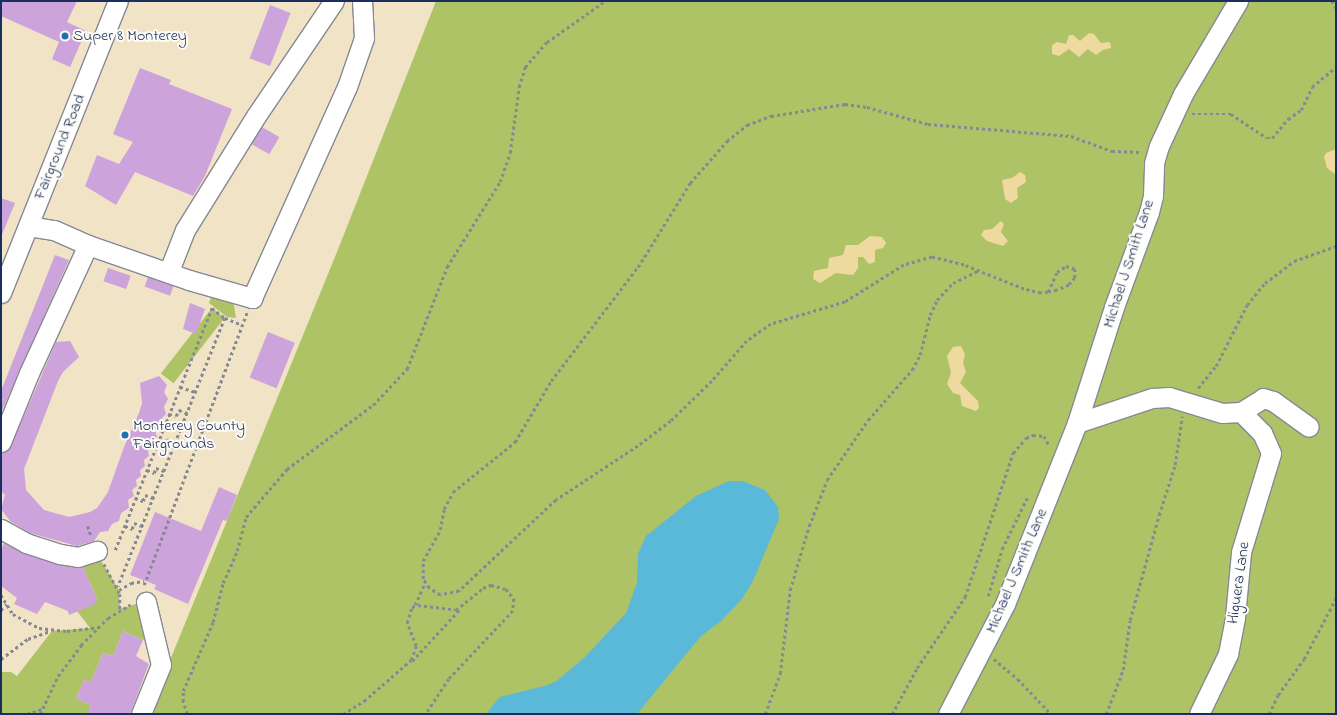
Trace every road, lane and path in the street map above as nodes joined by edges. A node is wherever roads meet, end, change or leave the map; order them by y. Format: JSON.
{"nodes":[{"id":1,"x":118,"y":1,"type":"edge"},
{"id":2,"x":334,"y":1,"type":"edge"},
{"id":3,"x":362,"y":1,"type":"edge"},
{"id":4,"x":605,"y":1,"type":"edge"},
{"id":5,"x":1238,"y":1,"type":"edge"},
{"id":6,"x":1332,"y":1,"type":"edge"},
{"id":7,"x":1336,"y":8,"type":"edge"},
{"id":8,"x":1336,"y":67,"type":"edge"},
{"id":9,"x":1185,"y":117,"type":"dead end"},
{"id":10,"x":1159,"y":146,"type":"junction"},
{"id":11,"x":28,"y":226,"type":"junction"},
{"id":12,"x":88,"y":245,"type":"junction"},
{"id":13,"x":1336,"y":246,"type":"edge"},
{"id":14,"x":169,"y":271,"type":"junction"},
{"id":15,"x":979,"y":271,"type":"junction"},
{"id":16,"x":1048,"y":292,"type":"junction"},
{"id":17,"x":1,"y":293,"type":"edge"},
{"id":18,"x":252,"y":298,"type":"junction"},
{"id":19,"x":225,"y":318,"type":"junction"},
{"id":20,"x":242,"y":325,"type":"junction"},
{"id":21,"x":180,"y":387,"type":"junction"},
{"id":22,"x":195,"y":392,"type":"junction"},
{"id":23,"x":1186,"y":401,"type":"junction"},
{"id":24,"x":1241,"y":412,"type":"junction"},
{"id":25,"x":187,"y":413,"type":"junction"},
{"id":26,"x":169,"y":414,"type":"junction"},
{"id":27,"x":1078,"y":423,"type":"junction"},
{"id":28,"x":1309,"y":427,"type":"dead end"},
{"id":29,"x":1,"y":442,"type":"edge"},
{"id":30,"x":175,"y":442,"type":"junction"},
{"id":31,"x":158,"y":443,"type":"junction"},
{"id":32,"x":1048,"y":452,"type":"dead end"},
{"id":33,"x":147,"y":470,"type":"junction"},
{"id":34,"x":164,"y":471,"type":"junction"},
{"id":35,"x":1029,"y":495,"type":"dead end"},
{"id":36,"x":136,"y":498,"type":"junction"},
{"id":37,"x":153,"y":498,"type":"junction"},
{"id":38,"x":124,"y":526,"type":"junction"},
{"id":39,"x":142,"y":526,"type":"junction"},
{"id":40,"x":1,"y":529,"type":"edge"},
{"id":41,"x":105,"y":557,"type":"junction"},
{"id":42,"x":107,"y":569,"type":"junction"},
{"id":43,"x":144,"y":581,"type":"junction"},
{"id":44,"x":426,"y":583,"type":"junction"},
{"id":45,"x":118,"y":589,"type":"junction"},
{"id":46,"x":1,"y":595,"type":"edge"},
{"id":47,"x":1336,"y":598,"type":"edge"},
{"id":48,"x":987,"y":600,"type":"dead end"},
{"id":49,"x":146,"y":602,"type":"junction"},
{"id":50,"x":468,"y":603,"type":"junction"},
{"id":51,"x":7,"y":604,"type":"junction"},
{"id":52,"x":415,"y":606,"type":"junction"},
{"id":53,"x":1,"y":610,"type":"edge"},
{"id":54,"x":120,"y":610,"type":"junction"},
{"id":55,"x":98,"y":627,"type":"junction"},
{"id":56,"x":52,"y":631,"type":"junction"},
{"id":57,"x":983,"y":650,"type":"junction"},
{"id":58,"x":1,"y":660,"type":"edge"},
{"id":59,"x":404,"y":668,"type":"junction"},
{"id":60,"x":42,"y":709,"type":"junction"},
{"id":61,"x":27,"y":714,"type":"edge"},
{"id":62,"x":40,"y":714,"type":"edge"},
{"id":63,"x":141,"y":714,"type":"edge"},
{"id":64,"x":187,"y":714,"type":"edge"},
{"id":65,"x":343,"y":714,"type":"edge"},
{"id":66,"x":426,"y":714,"type":"edge"},
{"id":67,"x":765,"y":714,"type":"edge"},
{"id":68,"x":892,"y":714,"type":"edge"},
{"id":69,"x":948,"y":714,"type":"edge"},
{"id":70,"x":1051,"y":714,"type":"edge"},
{"id":71,"x":1106,"y":714,"type":"edge"},
{"id":72,"x":1199,"y":714,"type":"edge"},
{"id":73,"x":1269,"y":714,"type":"edge"}],
"edges":[{"from":1,"to":11,"type":"street","name":"Fairground Road"},
{"from":2,"to":14,"type":"street"},
{"from":3,"to":18,"type":"street"},
{"from":4,"to":64,"type":"path"},
{"from":5,"to":10,"type":"street","name":"Michael J Smith Lane"},
{"from":6,"to":7,"type":"path"},
{"from":8,"to":9,"type":"path"},
{"from":10,"to":27,"type":"street","name":"Michael J Smith Lane"},
{"from":10,"to":44,"type":"path"},
{"from":11,"to":12,"type":"street"},
{"from":11,"to":17,"type":"street","name":"Fairground Road"},
{"from":12,"to":14,"type":"street"},
{"from":12,"to":29,"type":"street"},
{"from":13,"to":23,"type":"path"},
{"from":14,"to":18,"type":"street"},
{"from":15,"to":16,"type":"path"},
{"from":15,"to":44,"type":"path"},
{"from":15,"to":67,"type":"path"},
{"from":16,"to":16,"type":"path"},
{"from":18,"to":20,"type":"path"},
{"from":19,"to":20,"type":"path"},
{"from":19,"to":21,"type":"path"},
{"from":19,"to":22,"type":"path"},
{"from":20,"to":43,"type":"path"},
{"from":21,"to":22,"type":"path"},
{"from":21,"to":26,"type":"path"},
{"from":22,"to":25,"type":"path"},
{"from":23,"to":24,"type":"street"},
{"from":23,"to":27,"type":"street"},
{"from":23,"to":71,"type":"path"},
{"from":24,"to":28,"type":"street"},
{"from":24,"to":72,"type":"street","name":"Higuera Lane"},
{"from":25,"to":26,"type":"path"},
{"from":25,"to":30,"type":"path"},
{"from":26,"to":31,"type":"path"},
{"from":27,"to":57,"type":"street","name":"Michael J Smith Lane"},
{"from":30,"to":31,"type":"path"},
{"from":30,"to":34,"type":"path"},
{"from":31,"to":33,"type":"path"},
{"from":32,"to":68,"type":"path"},
{"from":33,"to":34,"type":"path"},
{"from":33,"to":36,"type":"path"},
{"from":34,"to":37,"type":"path"},
{"from":35,"to":48,"type":"path"},
{"from":36,"to":37,"type":"path"},
{"from":36,"to":38,"type":"path"},
{"from":37,"to":39,"type":"path"},
{"from":38,"to":39,"type":"path"},
{"from":38,"to":41,"type":"path"},
{"from":39,"to":45,"type":"path"},
{"from":40,"to":41,"type":"street"},
{"from":41,"to":42,"type":"path"},
{"from":41,"to":42,"type":"path"},
{"from":42,"to":45,"type":"path"},
{"from":43,"to":45,"type":"path"},
{"from":43,"to":49,"type":"path"},
{"from":44,"to":52,"type":"path"},
{"from":45,"to":54,"type":"path"},
{"from":46,"to":51,"type":"path"},
{"from":47,"to":73,"type":"path"},
{"from":49,"to":54,"type":"path"},
{"from":49,"to":63,"type":"street"},
{"from":50,"to":52,"type":"path"},
{"from":50,"to":59,"type":"path"},
{"from":50,"to":66,"type":"path"},
{"from":51,"to":53,"type":"path"},
{"from":51,"to":56,"type":"path"},
{"from":52,"to":59,"type":"path"},
{"from":54,"to":55,"type":"path"},
{"from":55,"to":56,"type":"path"},
{"from":55,"to":60,"type":"path"},
{"from":56,"to":58,"type":"path"},
{"from":57,"to":69,"type":"street","name":"Michael J Smith Lane"},
{"from":57,"to":70,"type":"path"},
{"from":59,"to":65,"type":"path"},
{"from":60,"to":61,"type":"path"},
{"from":60,"to":62,"type":"path"}]}
